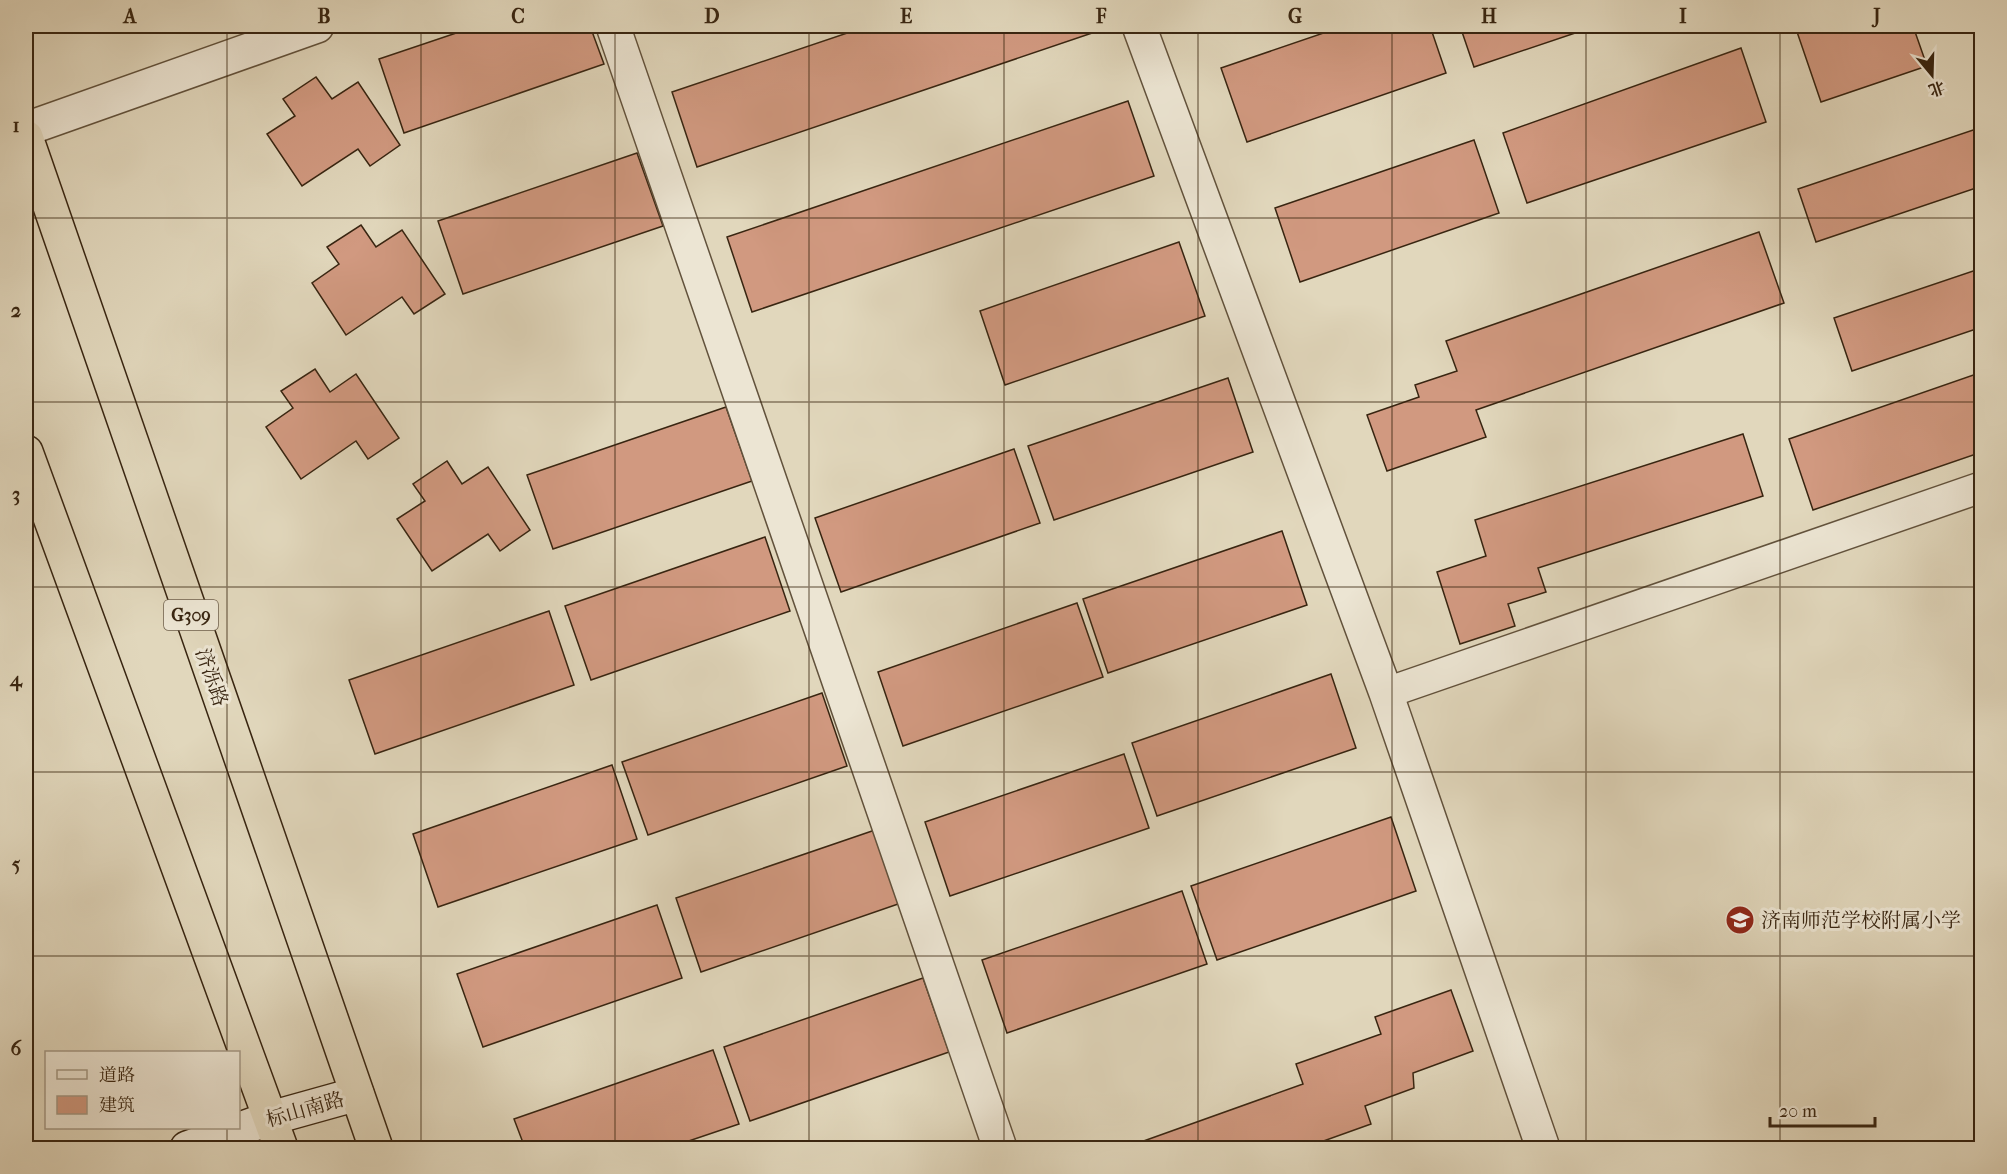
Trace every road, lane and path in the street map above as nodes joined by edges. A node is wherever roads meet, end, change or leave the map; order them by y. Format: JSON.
{"nodes":[{"id":1,"x":317,"y":26,"type":"edge"},
{"id":2,"x":613,"y":26,"type":"edge"},
{"id":3,"x":1139,"y":26,"type":"edge"},
{"id":4,"x":26,"y":129,"type":"edge"},
{"id":5,"x":26,"y":137,"type":"edge"},
{"id":6,"x":26,"y":452,"type":"edge"},
{"id":7,"x":1982,"y":487,"type":"edge"},
{"id":8,"x":1386,"y":693,"type":"junction"},
{"id":9,"x":357,"y":1094,"type":"junction"},
{"id":10,"x":271,"y":1118,"type":"junction"},
{"id":11,"x":187,"y":1149,"type":"edge"},
{"id":12,"x":281,"y":1149,"type":"edge"},
{"id":13,"x":376,"y":1149,"type":"edge"},
{"id":14,"x":1000,"y":1149,"type":"edge"},
{"id":15,"x":1543,"y":1149,"type":"edge"}],
"edges":[{"from":1,"to":4,"type":"street"},
{"from":2,"to":14,"type":"street"},
{"from":3,"to":8,"type":"street"},
{"from":5,"to":9,"type":"highway","name":"济泺路","number":"G309"},
{"from":6,"to":10,"type":"highway"},
{"from":7,"to":8,"type":"street"},
{"from":8,"to":15,"type":"street"},
{"from":9,"to":10,"type":"street","name":"标山南路"},
{"from":9,"to":13,"type":"highway","name":"济泺路","number":"G309"},
{"from":10,"to":11,"type":"street","name":"标山南路"},
{"from":10,"to":12,"type":"highway"}]}
